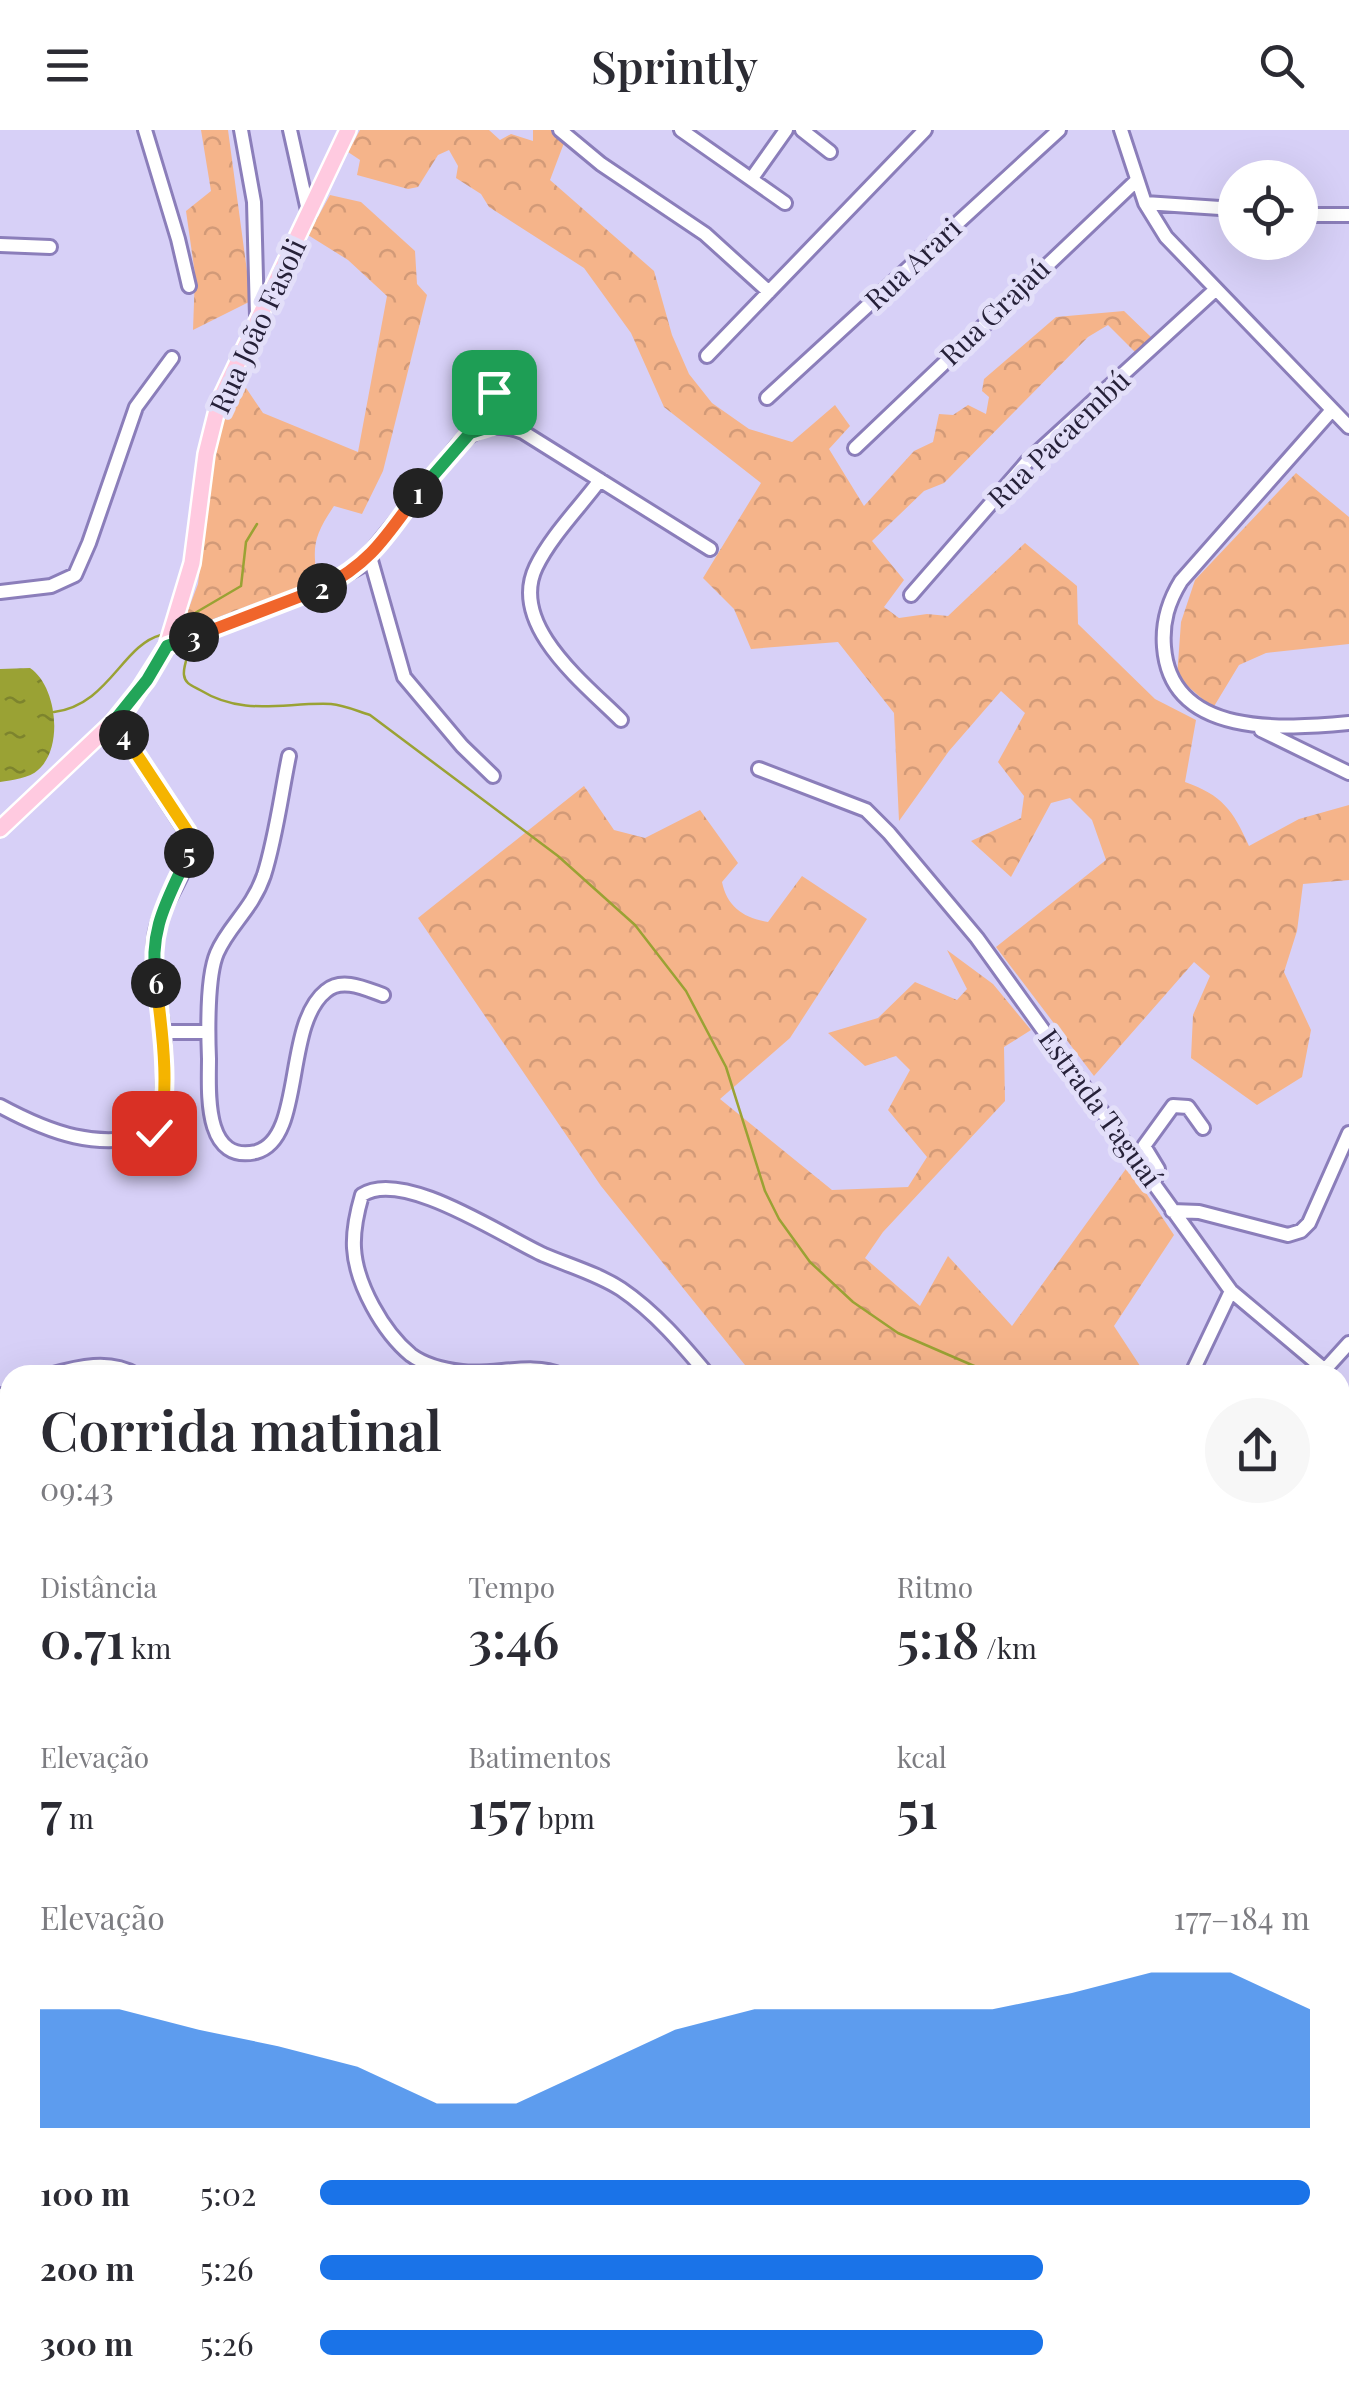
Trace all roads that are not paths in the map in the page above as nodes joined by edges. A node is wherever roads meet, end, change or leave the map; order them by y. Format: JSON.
{"nodes":[{"id":1,"x":144,"y":130,"type":"edge"},
{"id":2,"x":241,"y":130,"type":"edge"},
{"id":3,"x":290,"y":130,"type":"edge"},
{"id":4,"x":348,"y":130,"type":"edge"},
{"id":5,"x":681,"y":130,"type":"edge"},
{"id":6,"x":786,"y":130,"type":"edge"},
{"id":7,"x":802,"y":130,"type":"edge"},
{"id":8,"x":925,"y":130,"type":"edge"},
{"id":9,"x":1059,"y":130,"type":"edge"},
{"id":10,"x":1121,"y":130,"type":"edge"},
{"id":11,"x":565,"y":132,"type":"edge"},
{"id":12,"x":830,"y":152,"type":"dead end"},
{"id":13,"x":752,"y":178,"type":"junction"},
{"id":14,"x":1137,"y":180,"type":"junction"},
{"id":15,"x":785,"y":203,"type":"dead end"},
{"id":16,"x":1145,"y":204,"type":"junction"},
{"id":17,"x":1218,"y":209,"type":"edge"},
{"id":18,"x":308,"y":216,"type":"junction"},
{"id":19,"x":1318,"y":216,"type":"edge"},
{"id":20,"x":1349,"y":216,"type":"edge"},
{"id":21,"x":0,"y":245,"type":"edge"},
{"id":22,"x":50,"y":247,"type":"dead end"},
{"id":23,"x":189,"y":286,"type":"dead end"},
{"id":24,"x":1215,"y":290,"type":"junction"},
{"id":25,"x":769,"y":292,"type":"junction"},
{"id":26,"x":258,"y":320,"type":"junction"},
{"id":27,"x":707,"y":356,"type":"dead end"},
{"id":28,"x":172,"y":358,"type":"dead end"},
{"id":29,"x":494,"y":392,"type":"dead end"},
{"id":30,"x":767,"y":398,"type":"dead end"},
{"id":31,"x":1332,"y":410,"type":"junction"},
{"id":32,"x":493,"y":426,"type":"junction"},
{"id":33,"x":1349,"y":427,"type":"edge"},
{"id":34,"x":856,"y":448,"type":"dead end"},
{"id":35,"x":600,"y":480,"type":"junction"},
{"id":36,"x":710,"y":549,"type":"dead end"},
{"id":37,"x":370,"y":557,"type":"junction"},
{"id":38,"x":0,"y":592,"type":"edge"},
{"id":39,"x":911,"y":595,"type":"dead end"},
{"id":40,"x":167,"y":646,"type":"junction"},
{"id":41,"x":621,"y":720,"type":"dead end"},
{"id":42,"x":114,"y":721,"type":"junction"},
{"id":43,"x":1349,"y":723,"type":"edge"},
{"id":44,"x":1254,"y":726,"type":"junction"},
{"id":45,"x":289,"y":756,"type":"dead end"},
{"id":46,"x":759,"y":768,"type":"dead end"},
{"id":47,"x":1349,"y":773,"type":"edge"},
{"id":48,"x":493,"y":776,"type":"dead end"},
{"id":49,"x":0,"y":829,"type":"edge"},
{"id":50,"x":384,"y":995,"type":"dead end"},
{"id":51,"x":163,"y":1032,"type":"junction"},
{"id":52,"x":208,"y":1032,"type":"junction"},
{"id":53,"x":0,"y":1106,"type":"edge"},
{"id":54,"x":1203,"y":1128,"type":"dead end"},
{"id":55,"x":1349,"y":1133,"type":"edge"},
{"id":56,"x":1154,"y":1184,"type":"junction"},
{"id":57,"x":1172,"y":1210,"type":"junction"},
{"id":58,"x":1231,"y":1290,"type":"junction"},
{"id":59,"x":1349,"y":1343,"type":"edge"},
{"id":60,"x":430,"y":1365,"type":"edge"},
{"id":61,"x":699,"y":1365,"type":"edge"},
{"id":62,"x":1196,"y":1365,"type":"edge"},
{"id":63,"x":1314,"y":1365,"type":"edge"},
{"id":64,"x":1329,"y":1365,"type":"edge"}],
"edges":[{"from":1,"to":23,"type":"street"},
{"from":2,"to":26,"type":"street"},
{"from":3,"to":18,"type":"street"},
{"from":4,"to":18,"type":"main road","name":"Rua João Fasoli"},
{"from":5,"to":13,"type":"street"},
{"from":6,"to":13,"type":"street"},
{"from":7,"to":12,"type":"street"},
{"from":8,"to":25,"type":"street"},
{"from":9,"to":30,"type":"street","name":"Rua Arari"},
{"from":10,"to":14,"type":"street"},
{"from":11,"to":25,"type":"street"},
{"from":13,"to":15,"type":"street"},
{"from":14,"to":16,"type":"street"},
{"from":14,"to":34,"type":"street","name":"Rua Grajaú"},
{"from":16,"to":17,"type":"street"},
{"from":16,"to":24,"type":"street"},
{"from":18,"to":26,"type":"main road","name":"Rua João Fasoli"},
{"from":19,"to":20,"type":"street"},
{"from":21,"to":22,"type":"street"},
{"from":24,"to":31,"type":"street"},
{"from":24,"to":39,"type":"street","name":"Rua Pacaembú"},
{"from":25,"to":27,"type":"street"},
{"from":26,"to":40,"type":"main road","name":"Rua João Fasoli"},
{"from":28,"to":38,"type":"street"},
{"from":29,"to":32,"type":"street"},
{"from":31,"to":33,"type":"street"},
{"from":31,"to":44,"type":"street"},
{"from":32,"to":35,"type":"street"},
{"from":32,"to":37,"type":"street"},
{"from":35,"to":36,"type":"street"},
{"from":35,"to":41,"type":"street"},
{"from":37,"to":40,"type":"street"},
{"from":37,"to":48,"type":"street"},
{"from":40,"to":42,"type":"main road","name":"Rua João Fasoli"},
{"from":42,"to":49,"type":"main road","name":"Rua João Fasoli"},
{"from":42,"to":51,"type":"street"},
{"from":43,"to":44,"type":"street"},
{"from":44,"to":47,"type":"street"},
{"from":45,"to":52,"type":"street"},
{"from":46,"to":56,"type":"street","name":"Estrada Taguaí"},
{"from":50,"to":52,"type":"street"},
{"from":51,"to":52,"type":"street"},
{"from":51,"to":53,"type":"street"},
{"from":54,"to":56,"type":"street"},
{"from":55,"to":57,"type":"street"},
{"from":56,"to":57,"type":"street","name":"Estrada Taguaí"},
{"from":57,"to":58,"type":"street","name":"Estrada Taguaí"},
{"from":58,"to":62,"type":"street"},
{"from":58,"to":63,"type":"street","name":"Estrada Taguaí"},
{"from":59,"to":64,"type":"street"},
{"from":60,"to":61,"type":"street"}]}
